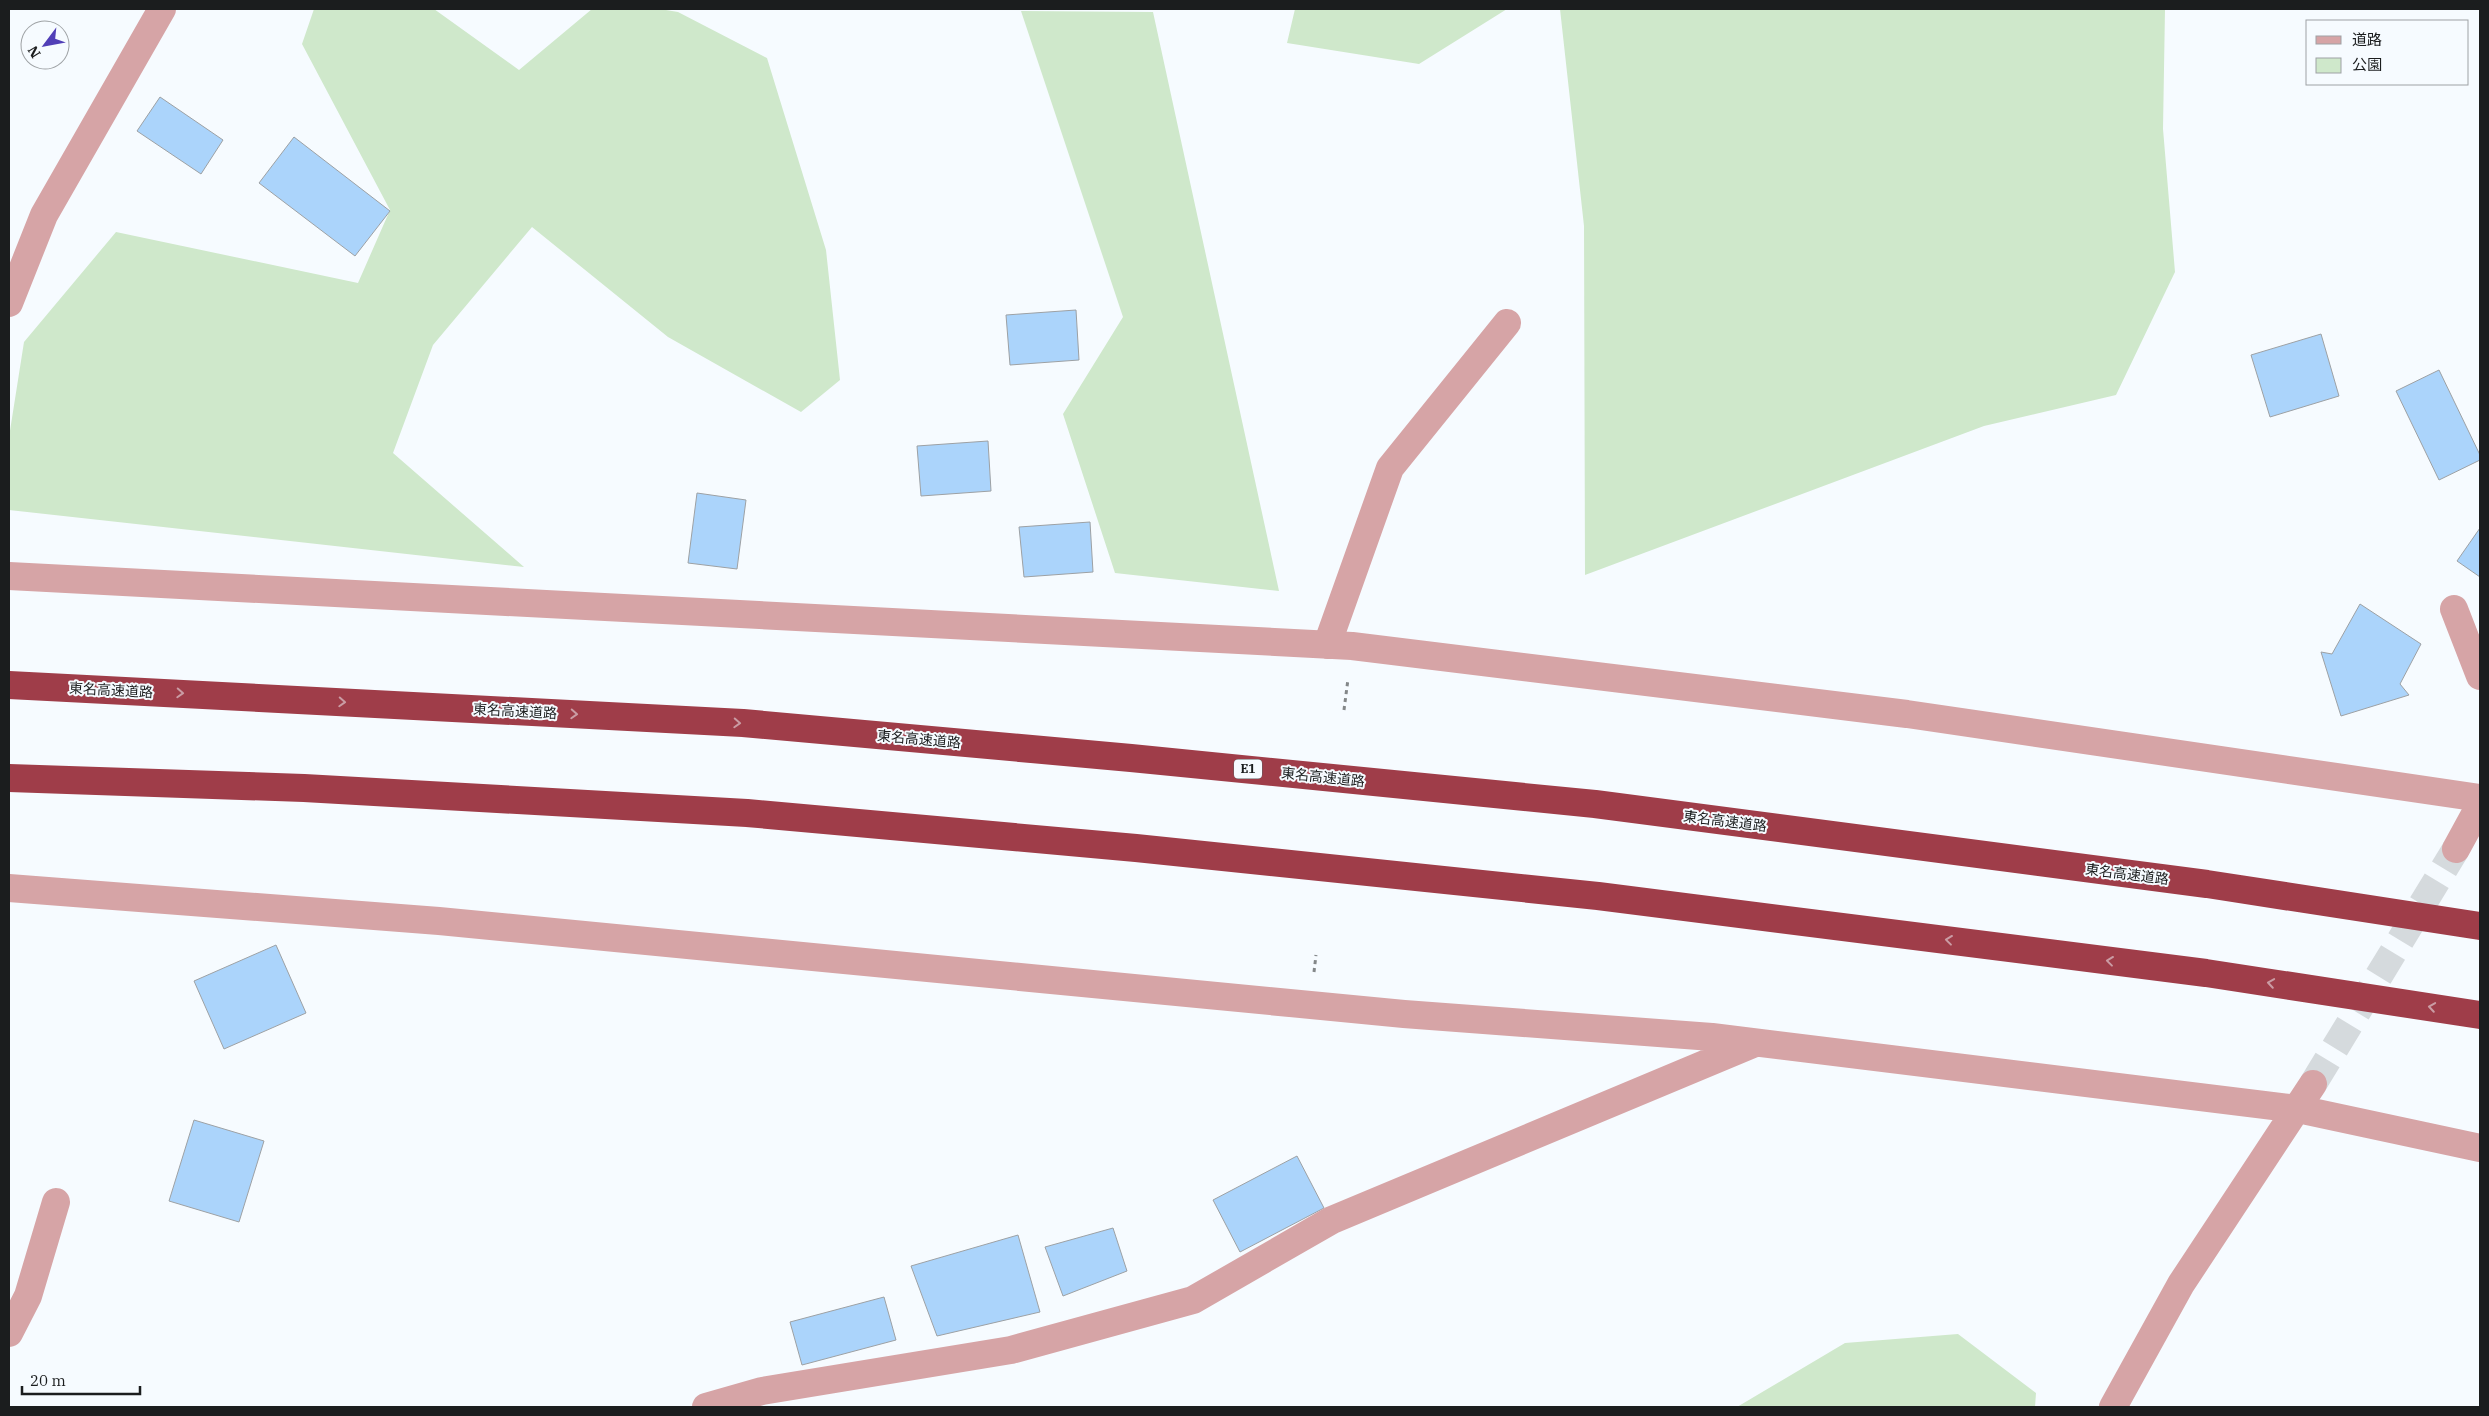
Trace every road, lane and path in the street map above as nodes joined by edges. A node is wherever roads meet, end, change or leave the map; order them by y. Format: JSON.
{"nodes":[{"id":1,"x":162,"y":9,"type":"edge"},
{"id":2,"x":9,"y":303,"type":"edge"},
{"id":3,"x":1507,"y":323,"type":"dead end"},
{"id":4,"x":9,"y":576,"type":"edge"},
{"id":5,"x":2454,"y":609,"type":"dead end"},
{"id":6,"x":1327,"y":645,"type":"junction"},
{"id":7,"x":2480,"y":676,"type":"edge"},
{"id":8,"x":9,"y":685,"type":"edge"},
{"id":9,"x":9,"y":778,"type":"edge"},
{"id":10,"x":2480,"y":798,"type":"edge"},
{"id":11,"x":2480,"y":805,"type":"edge"},
{"id":12,"x":2456,"y":849,"type":"tunnel mouth"},
{"id":13,"x":9,"y":888,"type":"edge"},
{"id":14,"x":2480,"y":926,"type":"edge"},
{"id":15,"x":2480,"y":1015,"type":"edge"},
{"id":16,"x":1758,"y":1042,"type":"junction"},
{"id":17,"x":2313,"y":1084,"type":"tunnel mouth"},
{"id":18,"x":2298,"y":1109,"type":"junction"},
{"id":19,"x":2480,"y":1148,"type":"edge"},
{"id":20,"x":56,"y":1202,"type":"dead end"},
{"id":21,"x":9,"y":1333,"type":"edge"},
{"id":22,"x":706,"y":1407,"type":"edge"},
{"id":23,"x":2113,"y":1407,"type":"edge"}],
"edges":[{"from":1,"to":2,"type":"street"},
{"from":3,"to":6,"type":"street"},
{"from":4,"to":6,"type":"street"},
{"from":5,"to":7,"type":"street"},
{"from":6,"to":10,"type":"street"},
{"from":8,"to":14,"type":"highway","name":"東名高速道路","number":"E1","one_way":true},
{"from":15,"to":9,"type":"highway","one_way":true},
{"from":11,"to":12,"type":"street"},
{"from":13,"to":16,"type":"street"},
{"from":16,"to":18,"type":"street"},
{"from":16,"to":22,"type":"street"},
{"from":17,"to":18,"type":"street"},
{"from":18,"to":19,"type":"street"},
{"from":18,"to":23,"type":"street"},
{"from":20,"to":21,"type":"street"}]}
